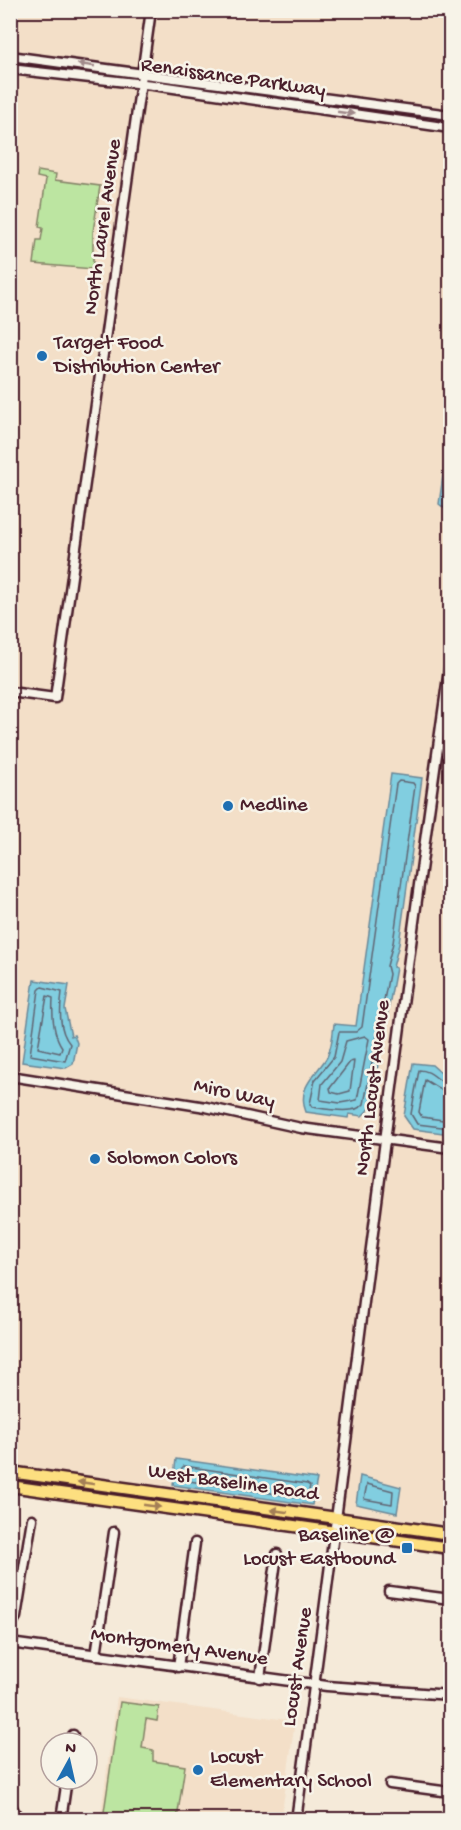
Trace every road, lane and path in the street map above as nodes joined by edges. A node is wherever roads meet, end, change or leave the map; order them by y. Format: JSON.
{"nodes":[{"id":1,"x":151,"y":10,"type":"edge"},
{"id":2,"x":10,"y":56,"type":"edge"},
{"id":3,"x":10,"y":69,"type":"edge"},
{"id":4,"x":144,"y":72,"type":"junction"},
{"id":5,"x":143,"y":84,"type":"junction"},
{"id":6,"x":450,"y":115,"type":"edge"},
{"id":7,"x":450,"y":128,"type":"edge"},
{"id":8,"x":450,"y":663,"type":"edge"},
{"id":9,"x":10,"y":692,"type":"edge"},
{"id":10,"x":10,"y":1076,"type":"edge"},
{"id":11,"x":387,"y":1139,"type":"junction"},
{"id":12,"x":450,"y":1148,"type":"edge"},
{"id":13,"x":10,"y":1472,"type":"edge"},
{"id":14,"x":10,"y":1486,"type":"edge"},
{"id":15,"x":337,"y":1519,"type":"junction"},
{"id":16,"x":32,"y":1520,"type":"dead end"},
{"id":17,"x":114,"y":1532,"type":"dead end"},
{"id":18,"x":335,"y":1533,"type":"junction"},
{"id":19,"x":450,"y":1534,"type":"edge"},
{"id":20,"x":195,"y":1543,"type":"dead end"},
{"id":21,"x":450,"y":1548,"type":"edge"},
{"id":22,"x":277,"y":1554,"type":"dead end"},
{"id":23,"x":389,"y":1591,"type":"dead end"},
{"id":24,"x":450,"y":1599,"type":"edge"},
{"id":25,"x":10,"y":1627,"type":"edge"},
{"id":26,"x":10,"y":1643,"type":"edge"},
{"id":27,"x":96,"y":1655,"type":"junction"},
{"id":28,"x":178,"y":1667,"type":"junction"},
{"id":29,"x":260,"y":1678,"type":"junction"},
{"id":30,"x":315,"y":1685,"type":"junction"},
{"id":31,"x":450,"y":1695,"type":"edge"},
{"id":32,"x":390,"y":1784,"type":"dead end"},
{"id":33,"x":65,"y":1791,"type":"edge"},
{"id":34,"x":450,"y":1792,"type":"edge"},
{"id":35,"x":10,"y":1804,"type":"edge"},
{"id":36,"x":19,"y":1820,"type":"edge"},
{"id":37,"x":61,"y":1820,"type":"edge"},
{"id":38,"x":296,"y":1820,"type":"edge"}],
"edges":[{"from":1,"to":4,"type":"street","name":"North Laurel Avenue"},
{"from":4,"to":2,"type":"street","name":"Renaissance Parkway","one_way":true},
{"from":3,"to":5,"type":"street","name":"Renaissance Parkway"},
{"from":4,"to":5,"type":"street","name":"North Laurel Avenue"},
{"from":4,"to":6,"type":"street","name":"Renaissance Parkway"},
{"from":5,"to":7,"type":"street","name":"Renaissance Parkway","one_way":true},
{"from":5,"to":9,"type":"street","name":"North Laurel Avenue"},
{"from":8,"to":11,"type":"street","name":"North Locust Avenue"},
{"from":10,"to":11,"type":"street","name":"Miro Way"},
{"from":11,"to":12,"type":"street","name":"Miro Way"},
{"from":11,"to":15,"type":"street","name":"North Locust Avenue"},
{"from":15,"to":13,"type":"main road","name":"West Baseline Road","one_way":true},
{"from":14,"to":18,"type":"main road","one_way":true},
{"from":15,"to":18,"type":"street","name":"Locust Avenue"},
{"from":15,"to":19,"type":"main road","name":"West Baseline Road"},
{"from":16,"to":25,"type":"street"},
{"from":17,"to":27,"type":"street"},
{"from":18,"to":21,"type":"main road"},
{"from":18,"to":30,"type":"street","name":"Locust Avenue"},
{"from":20,"to":28,"type":"street"},
{"from":22,"to":29,"type":"street"},
{"from":23,"to":24,"type":"street"},
{"from":26,"to":27,"type":"street","name":"Montgomery Avenue"},
{"from":27,"to":28,"type":"street","name":"Montgomery Avenue"},
{"from":28,"to":29,"type":"street","name":"Montgomery Avenue"},
{"from":29,"to":30,"type":"street","name":"Montgomery Avenue"},
{"from":30,"to":31,"type":"street","name":"Montgomery Avenue"},
{"from":30,"to":38,"type":"street","name":"Locust Avenue"},
{"from":32,"to":34,"type":"street"},
{"from":33,"to":37,"type":"street"},
{"from":35,"to":36,"type":"street"}]}
